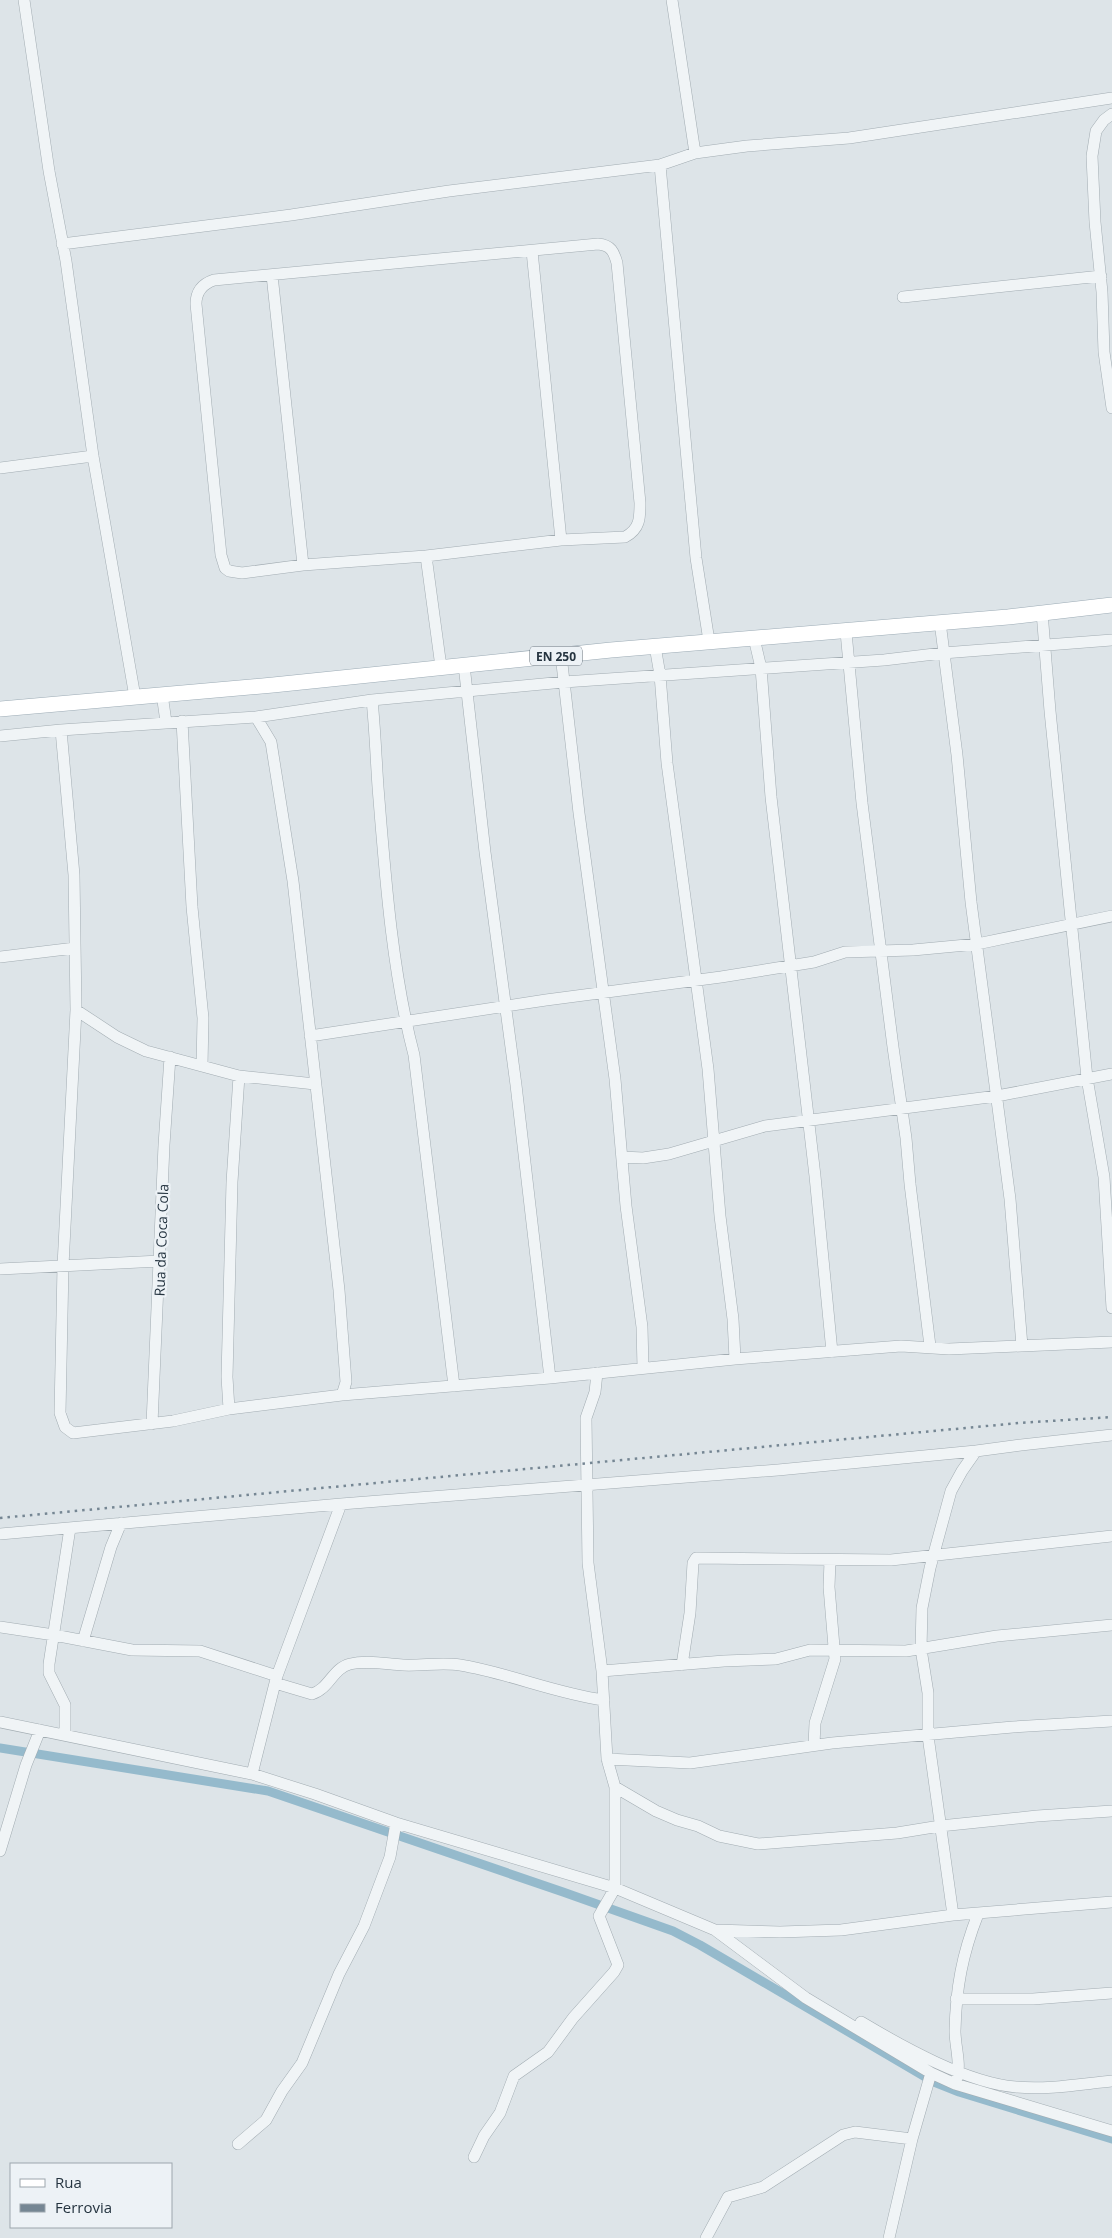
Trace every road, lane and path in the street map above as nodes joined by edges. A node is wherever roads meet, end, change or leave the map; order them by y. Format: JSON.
{"nodes":[{"id":1,"x":24,"y":0,"type":"edge"},
{"id":2,"x":672,"y":0,"type":"edge"},
{"id":3,"x":1112,"y":98,"type":"edge"},
{"id":4,"x":1112,"y":114,"type":"edge"},
{"id":5,"x":695,"y":153,"type":"junction"},
{"id":6,"x":660,"y":165,"type":"junction"},
{"id":7,"x":62,"y":244,"type":"junction"},
{"id":8,"x":532,"y":251,"type":"junction"},
{"id":9,"x":272,"y":275,"type":"junction"},
{"id":10,"x":1101,"y":276,"type":"junction"},
{"id":11,"x":903,"y":297,"type":"dead end"},
{"id":12,"x":1112,"y":408,"type":"edge"},
{"id":13,"x":93,"y":456,"type":"junction"},
{"id":14,"x":0,"y":468,"type":"edge"},
{"id":15,"x":561,"y":540,"type":"junction"},
{"id":16,"x":426,"y":556,"type":"junction"},
{"id":17,"x":303,"y":565,"type":"junction"},
{"id":18,"x":1112,"y":605,"type":"edge"},
{"id":19,"x":1042,"y":612,"type":"junction"},
{"id":20,"x":940,"y":622,"type":"junction"},
{"id":21,"x":846,"y":632,"type":"junction"},
{"id":22,"x":754,"y":638,"type":"junction"},
{"id":23,"x":1112,"y":640,"type":"edge"},
{"id":24,"x":710,"y":641,"type":"junction"},
{"id":25,"x":1044,"y":645,"type":"junction"},
{"id":26,"x":655,"y":646,"type":"junction"},
{"id":27,"x":943,"y":653,"type":"junction"},
{"id":28,"x":561,"y":655,"type":"junction"},
{"id":29,"x":849,"y":661,"type":"junction"},
{"id":30,"x":464,"y":665,"type":"junction"},
{"id":31,"x":441,"y":667,"type":"junction"},
{"id":32,"x":761,"y":668,"type":"junction"},
{"id":33,"x":660,"y":675,"type":"junction"},
{"id":34,"x":564,"y":682,"type":"junction"},
{"id":35,"x":466,"y":692,"type":"junction"},
{"id":36,"x":162,"y":694,"type":"junction"},
{"id":37,"x":135,"y":697,"type":"junction"},
{"id":38,"x":372,"y":700,"type":"junction"},
{"id":39,"x":0,"y":709,"type":"edge"},
{"id":40,"x":256,"y":716,"type":"junction"},
{"id":41,"x":182,"y":721,"type":"junction"},
{"id":42,"x":166,"y":722,"type":"junction"},
{"id":43,"x":61,"y":730,"type":"junction"},
{"id":44,"x":0,"y":736,"type":"edge"},
{"id":45,"x":1112,"y":916,"type":"edge"},
{"id":46,"x":1073,"y":924,"type":"junction"},
{"id":47,"x":977,"y":944,"type":"junction"},
{"id":48,"x":75,"y":948,"type":"junction"},
{"id":49,"x":882,"y":950,"type":"junction"},
{"id":50,"x":0,"y":957,"type":"edge"},
{"id":51,"x":791,"y":966,"type":"junction"},
{"id":52,"x":696,"y":980,"type":"junction"},
{"id":53,"x":603,"y":992,"type":"junction"},
{"id":54,"x":506,"y":1006,"type":"junction"},
{"id":55,"x":76,"y":1010,"type":"junction"},
{"id":56,"x":406,"y":1022,"type":"junction"},
{"id":57,"x":310,"y":1036,"type":"junction"},
{"id":58,"x":170,"y":1057,"type":"junction"},
{"id":59,"x":202,"y":1066,"type":"junction"},
{"id":60,"x":1112,"y":1074,"type":"edge"},
{"id":61,"x":239,"y":1076,"type":"junction"},
{"id":62,"x":1088,"y":1078,"type":"junction"},
{"id":63,"x":315,"y":1084,"type":"junction"},
{"id":64,"x":997,"y":1096,"type":"junction"},
{"id":65,"x":902,"y":1110,"type":"junction"},
{"id":66,"x":808,"y":1121,"type":"junction"},
{"id":67,"x":714,"y":1143,"type":"junction"},
{"id":68,"x":622,"y":1157,"type":"junction"},
{"id":69,"x":160,"y":1261,"type":"junction"},
{"id":70,"x":63,"y":1266,"type":"junction"},
{"id":71,"x":0,"y":1269,"type":"edge"},
{"id":72,"x":1112,"y":1308,"type":"edge"},
{"id":73,"x":1112,"y":1342,"type":"edge"},
{"id":74,"x":930,"y":1346,"type":"junction"},
{"id":75,"x":1022,"y":1346,"type":"junction"},
{"id":76,"x":832,"y":1352,"type":"junction"},
{"id":77,"x":735,"y":1359,"type":"junction"},
{"id":78,"x":643,"y":1368,"type":"junction"},
{"id":79,"x":597,"y":1373,"type":"junction"},
{"id":80,"x":550,"y":1378,"type":"junction"},
{"id":81,"x":454,"y":1386,"type":"junction"},
{"id":82,"x":342,"y":1395,"type":"junction"},
{"id":83,"x":229,"y":1409,"type":"junction"},
{"id":84,"x":152,"y":1424,"type":"junction"},
{"id":85,"x":1112,"y":1435,"type":"edge"},
{"id":86,"x":976,"y":1451,"type":"junction"},
{"id":87,"x":588,"y":1484,"type":"junction"},
{"id":88,"x":341,"y":1504,"type":"junction"},
{"id":89,"x":121,"y":1523,"type":"junction"},
{"id":90,"x":70,"y":1528,"type":"junction"},
{"id":91,"x":0,"y":1534,"type":"edge"},
{"id":92,"x":1112,"y":1536,"type":"edge"},
{"id":93,"x":933,"y":1556,"type":"junction"},
{"id":94,"x":830,"y":1560,"type":"junction"},
{"id":95,"x":1112,"y":1625,"type":"edge"},
{"id":96,"x":0,"y":1627,"type":"edge"},
{"id":97,"x":54,"y":1635,"type":"junction"},
{"id":98,"x":83,"y":1641,"type":"junction"},
{"id":99,"x":835,"y":1648,"type":"junction"},
{"id":100,"x":921,"y":1649,"type":"junction"},
{"id":101,"x":682,"y":1665,"type":"junction"},
{"id":102,"x":602,"y":1671,"type":"junction"},
{"id":103,"x":276,"y":1680,"type":"junction"},
{"id":104,"x":604,"y":1700,"type":"junction"},
{"id":105,"x":1112,"y":1721,"type":"edge"},
{"id":106,"x":0,"y":1722,"type":"edge"},
{"id":107,"x":40,"y":1730,"type":"junction"},
{"id":108,"x":65,"y":1735,"type":"junction"},
{"id":109,"x":928,"y":1736,"type":"junction"},
{"id":110,"x":814,"y":1745,"type":"junction"},
{"id":111,"x":607,"y":1759,"type":"junction"},
{"id":112,"x":252,"y":1774,"type":"junction"},
{"id":113,"x":615,"y":1787,"type":"junction"},
{"id":114,"x":1112,"y":1811,"type":"edge"},
{"id":115,"x":396,"y":1823,"type":"junction"},
{"id":116,"x":940,"y":1826,"type":"junction"},
{"id":117,"x":0,"y":1851,"type":"edge"},
{"id":118,"x":615,"y":1888,"type":"junction"},
{"id":119,"x":1112,"y":1902,"type":"edge"},
{"id":120,"x":978,"y":1914,"type":"junction"},
{"id":121,"x":952,"y":1915,"type":"junction"},
{"id":122,"x":715,"y":1930,"type":"junction"},
{"id":123,"x":1112,"y":1993,"type":"edge"},
{"id":124,"x":806,"y":1998,"type":"junction"},
{"id":125,"x":956,"y":1999,"type":"junction"},
{"id":126,"x":959,"y":2071,"type":"junction"},
{"id":127,"x":931,"y":2073,"type":"junction"},
{"id":128,"x":1112,"y":2081,"type":"edge"},
{"id":129,"x":955,"y":2084,"type":"junction"},
{"id":130,"x":1112,"y":2131,"type":"edge"},
{"id":131,"x":912,"y":2139,"type":"junction"},
{"id":132,"x":238,"y":2144,"type":"dead end"},
{"id":133,"x":474,"y":2157,"type":"dead end"},
{"id":134,"x":706,"y":2238,"type":"edge"},
{"id":135,"x":890,"y":2238,"type":"edge"}],
"edges":[{"from":1,"to":7,"type":"street"},
{"from":2,"to":5,"type":"street"},
{"from":3,"to":5,"type":"street"},
{"from":4,"to":10,"type":"street"},
{"from":5,"to":6,"type":"street"},
{"from":6,"to":7,"type":"street"},
{"from":6,"to":24,"type":"street"},
{"from":7,"to":13,"type":"street"},
{"from":8,"to":9,"type":"street"},
{"from":8,"to":15,"type":"street"},
{"from":8,"to":15,"type":"street"},
{"from":9,"to":17,"type":"street"},
{"from":9,"to":17,"type":"street"},
{"from":10,"to":11,"type":"street"},
{"from":10,"to":12,"type":"street"},
{"from":13,"to":14,"type":"street"},
{"from":13,"to":37,"type":"street"},
{"from":15,"to":16,"type":"street"},
{"from":16,"to":17,"type":"street"},
{"from":16,"to":31,"type":"street"},
{"from":18,"to":19,"type":"main road","number":"EN 250"},
{"from":19,"to":20,"type":"main road","number":"EN 250"},
{"from":19,"to":25,"type":"street"},
{"from":20,"to":21,"type":"main road","number":"EN 250"},
{"from":20,"to":27,"type":"street"},
{"from":21,"to":22,"type":"main road","number":"EN 250"},
{"from":21,"to":29,"type":"street"},
{"from":22,"to":24,"type":"main road","number":"EN 250"},
{"from":22,"to":32,"type":"street"},
{"from":23,"to":25,"type":"street"},
{"from":24,"to":26,"type":"main road","number":"EN 250"},
{"from":25,"to":27,"type":"street"},
{"from":25,"to":46,"type":"street"},
{"from":26,"to":28,"type":"main road","number":"EN 250"},
{"from":26,"to":33,"type":"street"},
{"from":27,"to":29,"type":"street"},
{"from":27,"to":47,"type":"street"},
{"from":28,"to":30,"type":"main road","number":"EN 250"},
{"from":28,"to":34,"type":"street"},
{"from":29,"to":32,"type":"street"},
{"from":29,"to":49,"type":"street"},
{"from":30,"to":31,"type":"main road","number":"EN 250"},
{"from":30,"to":35,"type":"street"},
{"from":31,"to":36,"type":"main road","number":"EN 250"},
{"from":32,"to":33,"type":"street"},
{"from":32,"to":51,"type":"street"},
{"from":33,"to":34,"type":"street"},
{"from":33,"to":52,"type":"street"},
{"from":34,"to":35,"type":"street"},
{"from":34,"to":53,"type":"street"},
{"from":35,"to":38,"type":"street"},
{"from":35,"to":54,"type":"street"},
{"from":36,"to":37,"type":"main road","number":"EN 250"},
{"from":36,"to":42,"type":"street"},
{"from":37,"to":39,"type":"main road","number":"EN 250"},
{"from":38,"to":40,"type":"street"},
{"from":38,"to":56,"type":"street"},
{"from":40,"to":41,"type":"street"},
{"from":40,"to":57,"type":"street"},
{"from":41,"to":42,"type":"street"},
{"from":41,"to":59,"type":"street"},
{"from":42,"to":43,"type":"street"},
{"from":43,"to":44,"type":"street"},
{"from":43,"to":48,"type":"street"},
{"from":45,"to":46,"type":"street"},
{"from":46,"to":47,"type":"street"},
{"from":46,"to":62,"type":"street"},
{"from":47,"to":49,"type":"street"},
{"from":47,"to":64,"type":"street"},
{"from":48,"to":50,"type":"street"},
{"from":48,"to":55,"type":"street"},
{"from":49,"to":51,"type":"street"},
{"from":49,"to":65,"type":"street"},
{"from":51,"to":52,"type":"street"},
{"from":51,"to":66,"type":"street"},
{"from":52,"to":53,"type":"street"},
{"from":52,"to":67,"type":"street"},
{"from":53,"to":54,"type":"street"},
{"from":53,"to":68,"type":"street"},
{"from":54,"to":56,"type":"street"},
{"from":54,"to":80,"type":"street"},
{"from":55,"to":58,"type":"street"},
{"from":55,"to":70,"type":"street"},
{"from":56,"to":57,"type":"street"},
{"from":56,"to":81,"type":"street"},
{"from":57,"to":63,"type":"street"},
{"from":58,"to":59,"type":"street"},
{"from":58,"to":69,"type":"street","name":"Rua da Coca Cola"},
{"from":59,"to":61,"type":"street"},
{"from":60,"to":62,"type":"street"},
{"from":61,"to":63,"type":"street"},
{"from":61,"to":83,"type":"street"},
{"from":62,"to":64,"type":"street"},
{"from":62,"to":72,"type":"street"},
{"from":63,"to":82,"type":"street"},
{"from":64,"to":65,"type":"street"},
{"from":64,"to":75,"type":"street"},
{"from":65,"to":66,"type":"street"},
{"from":65,"to":74,"type":"street"},
{"from":66,"to":67,"type":"street"},
{"from":66,"to":76,"type":"street"},
{"from":67,"to":68,"type":"street"},
{"from":67,"to":77,"type":"street"},
{"from":68,"to":78,"type":"street"},
{"from":69,"to":70,"type":"street"},
{"from":69,"to":84,"type":"street","name":"Rua da Coca Cola"},
{"from":70,"to":71,"type":"street"},
{"from":70,"to":84,"type":"street"},
{"from":73,"to":75,"type":"street"},
{"from":74,"to":75,"type":"street"},
{"from":74,"to":76,"type":"street"},
{"from":76,"to":77,"type":"street"},
{"from":77,"to":78,"type":"street"},
{"from":78,"to":79,"type":"street"},
{"from":79,"to":80,"type":"street"},
{"from":79,"to":87,"type":"street"},
{"from":80,"to":81,"type":"street"},
{"from":81,"to":82,"type":"street"},
{"from":82,"to":83,"type":"street"},
{"from":83,"to":84,"type":"street"},
{"from":85,"to":86,"type":"street"},
{"from":86,"to":87,"type":"street"},
{"from":86,"to":93,"type":"street"},
{"from":87,"to":88,"type":"street"},
{"from":87,"to":102,"type":"street"},
{"from":88,"to":89,"type":"street"},
{"from":88,"to":103,"type":"street"},
{"from":89,"to":90,"type":"street"},
{"from":89,"to":98,"type":"street"},
{"from":90,"to":91,"type":"street"},
{"from":90,"to":97,"type":"street"},
{"from":92,"to":93,"type":"street"},
{"from":93,"to":94,"type":"street"},
{"from":93,"to":100,"type":"street"},
{"from":94,"to":99,"type":"street"},
{"from":94,"to":101,"type":"street"},
{"from":95,"to":100,"type":"street"},
{"from":96,"to":97,"type":"street"},
{"from":97,"to":98,"type":"street"},
{"from":97,"to":108,"type":"street"},
{"from":98,"to":103,"type":"street"},
{"from":99,"to":100,"type":"street"},
{"from":99,"to":101,"type":"street"},
{"from":99,"to":110,"type":"street"},
{"from":100,"to":109,"type":"street"},
{"from":101,"to":102,"type":"street"},
{"from":102,"to":104,"type":"street"},
{"from":103,"to":104,"type":"street"},
{"from":103,"to":112,"type":"street"},
{"from":104,"to":111,"type":"street"},
{"from":105,"to":109,"type":"street"},
{"from":106,"to":107,"type":"street"},
{"from":107,"to":108,"type":"street"},
{"from":107,"to":117,"type":"street"},
{"from":108,"to":112,"type":"street"},
{"from":109,"to":110,"type":"street"},
{"from":109,"to":116,"type":"street"},
{"from":110,"to":111,"type":"street"},
{"from":111,"to":113,"type":"street"},
{"from":112,"to":115,"type":"street"},
{"from":113,"to":116,"type":"street"},
{"from":113,"to":118,"type":"street"},
{"from":114,"to":116,"type":"street"},
{"from":115,"to":118,"type":"street"},
{"from":115,"to":132,"type":"street"},
{"from":116,"to":121,"type":"street"},
{"from":118,"to":122,"type":"street"},
{"from":118,"to":133,"type":"street"},
{"from":119,"to":120,"type":"street"},
{"from":120,"to":121,"type":"street"},
{"from":120,"to":125,"type":"street"},
{"from":121,"to":122,"type":"street"},
{"from":122,"to":124,"type":"street"},
{"from":123,"to":125,"type":"street"},
{"from":124,"to":126,"type":"street"},
{"from":124,"to":127,"type":"street"},
{"from":125,"to":126,"type":"street"},
{"from":126,"to":128,"type":"street"},
{"from":126,"to":129,"type":"street"},
{"from":127,"to":129,"type":"street"},
{"from":127,"to":131,"type":"street"},
{"from":129,"to":130,"type":"street"},
{"from":131,"to":134,"type":"street"},
{"from":131,"to":135,"type":"street"}]}
